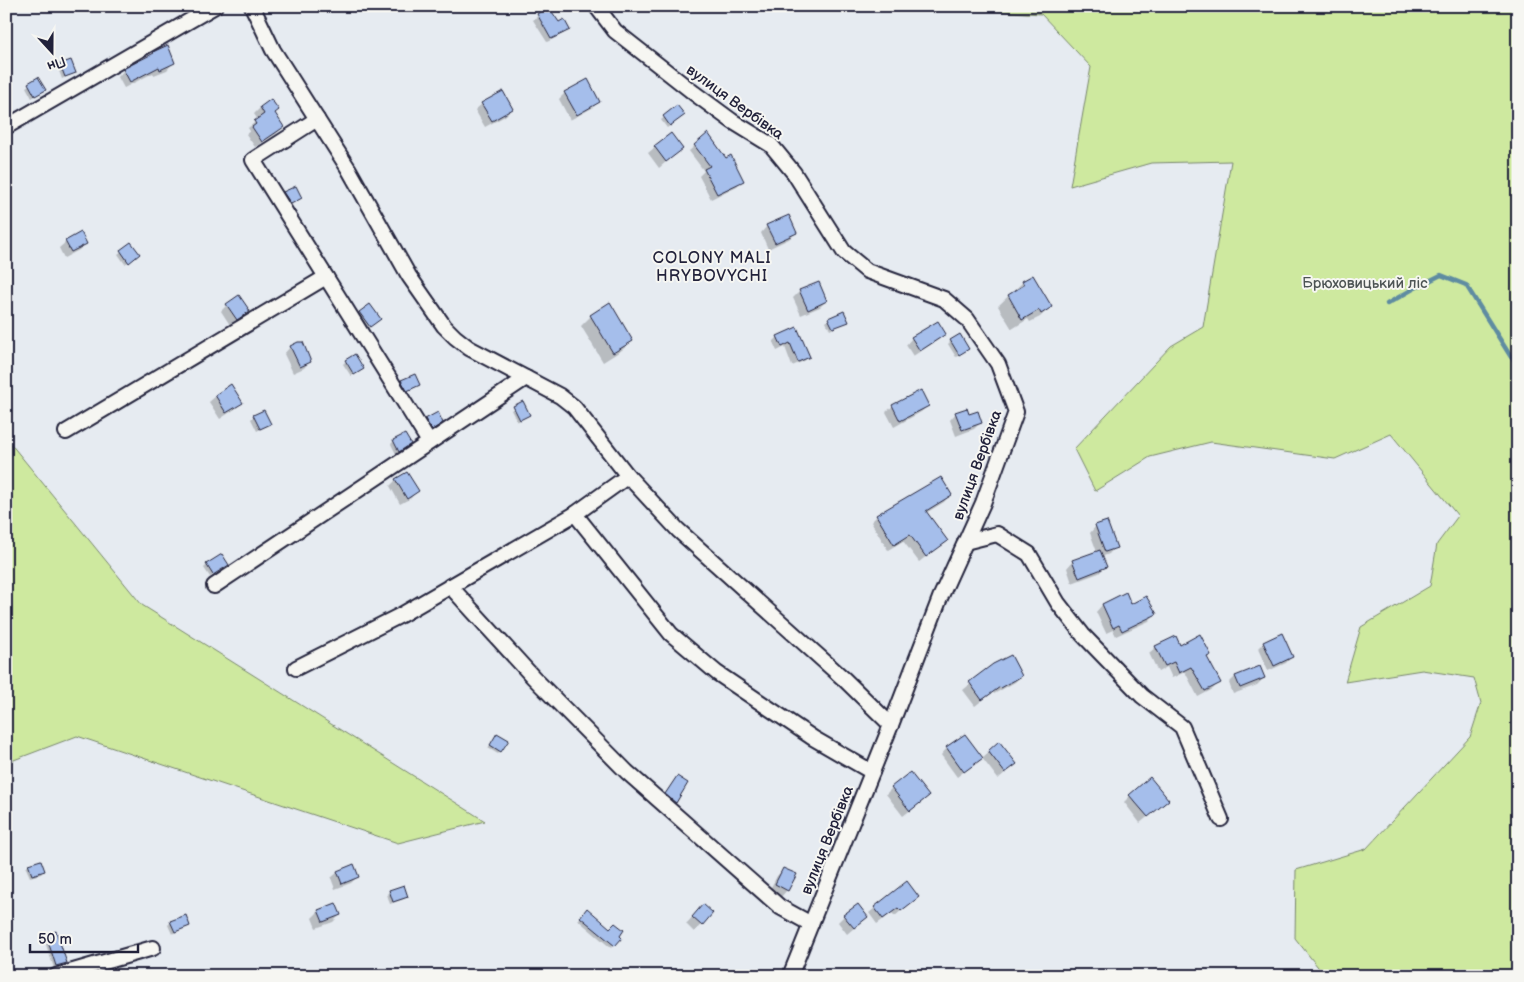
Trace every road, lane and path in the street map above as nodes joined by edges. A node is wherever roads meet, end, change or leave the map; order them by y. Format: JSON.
{"nodes":[{"id":1,"x":215,"y":6,"type":"edge"},
{"id":2,"x":252,"y":6,"type":"edge"},
{"id":3,"x":596,"y":6,"type":"edge"},
{"id":4,"x":317,"y":119,"type":"junction"},
{"id":5,"x":6,"y":128,"type":"edge"},
{"id":6,"x":326,"y":277,"type":"junction"},
{"id":7,"x":526,"y":378,"type":"junction"},
{"id":8,"x":66,"y":432,"type":"dead end"},
{"id":9,"x":429,"y":442,"type":"junction"},
{"id":10,"x":628,"y":476,"type":"junction"},
{"id":11,"x":575,"y":514,"type":"junction"},
{"id":12,"x":965,"y":542,"type":"junction"},
{"id":13,"x":214,"y":586,"type":"dead end"},
{"id":14,"x":450,"y":586,"type":"junction"},
{"id":15,"x":296,"y":668,"type":"dead end"},
{"id":16,"x":891,"y":725,"type":"junction"},
{"id":17,"x":872,"y":772,"type":"junction"},
{"id":18,"x":1221,"y":819,"type":"dead end"},
{"id":19,"x":811,"y":924,"type":"junction"},
{"id":20,"x":153,"y":948,"type":"dead end"},
{"id":21,"x":56,"y":976,"type":"edge"},
{"id":22,"x":790,"y":976,"type":"edge"}],
"edges":[{"from":1,"to":5,"type":"street"},
{"from":2,"to":4,"type":"street"},
{"from":3,"to":12,"type":"street","name":"вулиця Вербівка"},
{"from":4,"to":6,"type":"street"},
{"from":4,"to":7,"type":"street"},
{"from":6,"to":8,"type":"street"},
{"from":6,"to":9,"type":"street"},
{"from":7,"to":9,"type":"street"},
{"from":7,"to":10,"type":"street"},
{"from":9,"to":13,"type":"street"},
{"from":10,"to":11,"type":"street"},
{"from":10,"to":16,"type":"street"},
{"from":11,"to":14,"type":"street"},
{"from":11,"to":17,"type":"street"},
{"from":12,"to":16,"type":"street","name":"вулиця Вербівка"},
{"from":12,"to":18,"type":"street"},
{"from":14,"to":15,"type":"street"},
{"from":14,"to":19,"type":"street"},
{"from":16,"to":17,"type":"street","name":"вулиця Вербівка"},
{"from":17,"to":19,"type":"street","name":"вулиця Вербівка"},
{"from":19,"to":22,"type":"street","name":"вулиця Вербівка"},
{"from":20,"to":21,"type":"street"}]}
